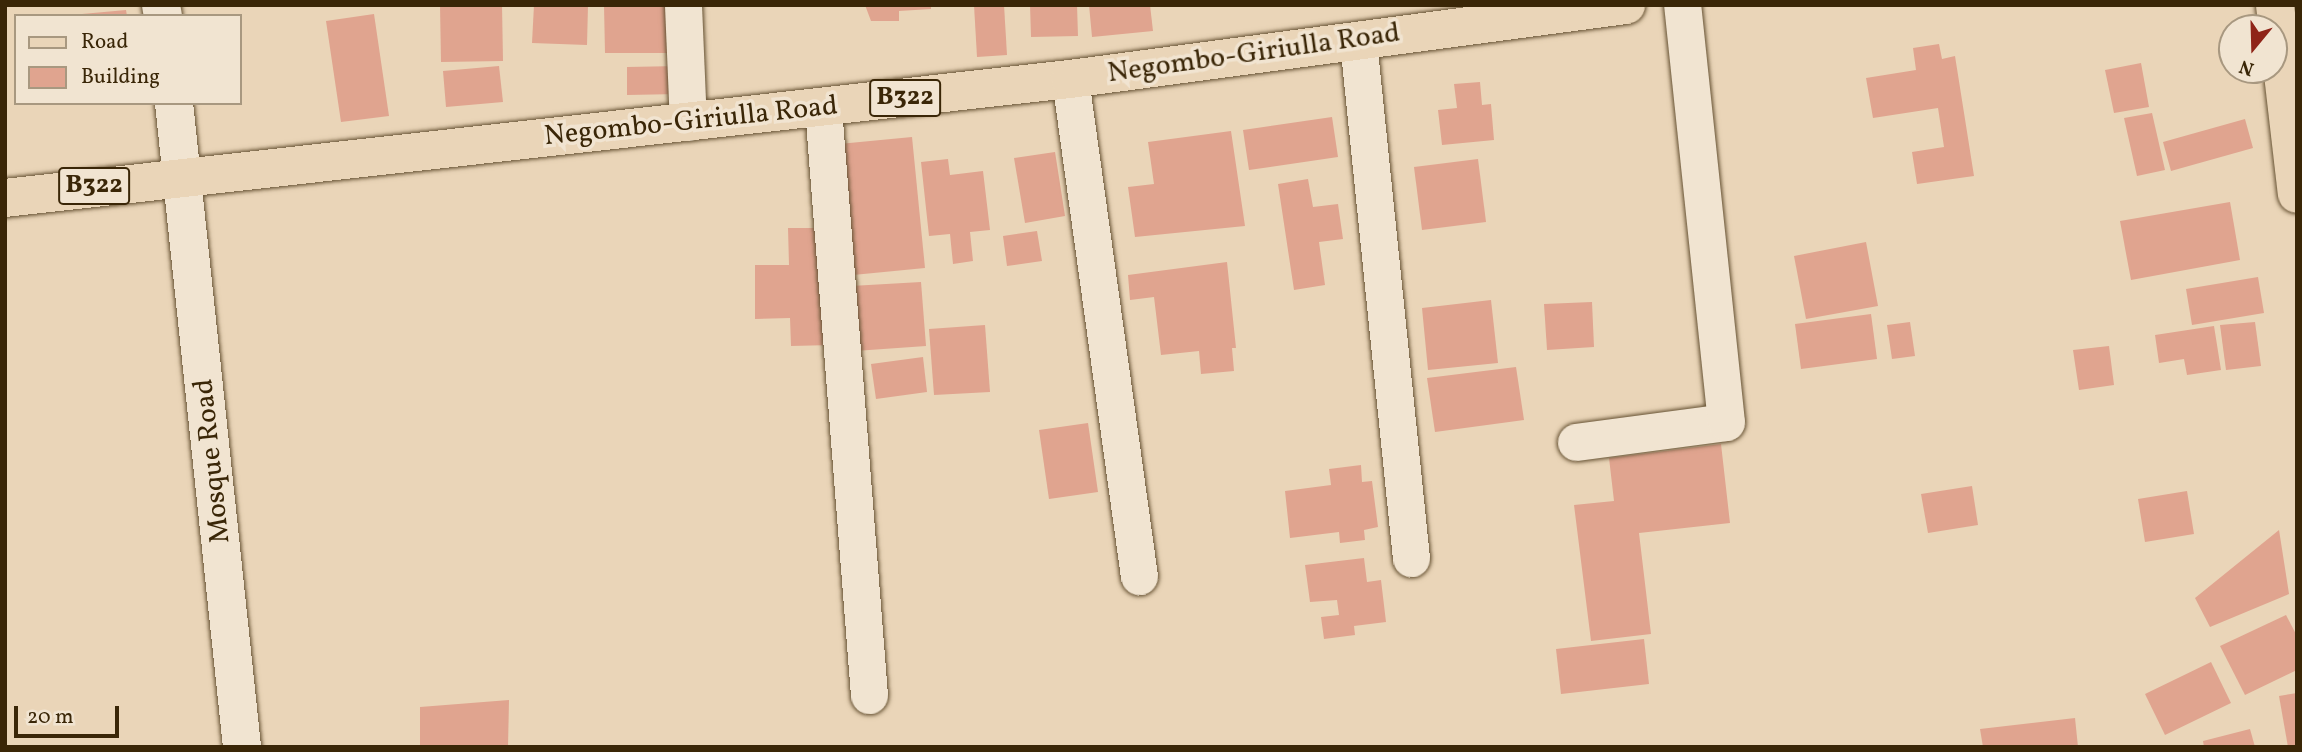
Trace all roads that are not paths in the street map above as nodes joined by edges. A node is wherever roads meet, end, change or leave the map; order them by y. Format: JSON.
{"nodes":[{"id":1,"x":683,"y":5,"type":"edge"},
{"id":2,"x":1626,"y":5,"type":"edge"},
{"id":3,"x":1682,"y":5,"type":"edge"},
{"id":4,"x":2275,"y":5,"type":"edge"},
{"id":5,"x":1358,"y":41,"type":"junction"},
{"id":6,"x":1070,"y":79,"type":"junction"},
{"id":7,"x":174,"y":105,"type":"edge"},
{"id":8,"x":823,"y":108,"type":"junction"},
{"id":9,"x":688,"y":122,"type":"junction"},
{"id":10,"x":183,"y":174,"type":"junction"},
{"id":11,"x":2297,"y":194,"type":"edge"},
{"id":12,"x":5,"y":198,"type":"edge"},
{"id":13,"x":1576,"y":442,"type":"dead end"},
{"id":14,"x":1411,"y":558,"type":"dead end"},
{"id":15,"x":1139,"y":576,"type":"dead end"},
{"id":16,"x":870,"y":695,"type":"dead end"},
{"id":17,"x":242,"y":747,"type":"edge"}],
"edges":[{"from":1,"to":9,"type":"street"},
{"from":2,"to":5,"type":"main road","name":"Negombo-Giriulla Road","number":"B322"},
{"from":3,"to":13,"type":"street"},
{"from":4,"to":11,"type":"main road"},
{"from":5,"to":6,"type":"main road","name":"Negombo-Giriulla Road","number":"B322"},
{"from":5,"to":14,"type":"street"},
{"from":6,"to":8,"type":"main road","name":"Negombo-Giriulla Road","number":"B322"},
{"from":6,"to":15,"type":"street"},
{"from":7,"to":10,"type":"street","name":"Mosque Road"},
{"from":8,"to":9,"type":"main road","name":"Negombo-Giriulla Road","number":"B322"},
{"from":8,"to":16,"type":"street"},
{"from":9,"to":10,"type":"main road","name":"Negombo-Giriulla Road","number":"B322"},
{"from":10,"to":12,"type":"main road","name":"Negombo-Giriulla Road","number":"B322"},
{"from":10,"to":17,"type":"street","name":"Mosque Road"}]}
